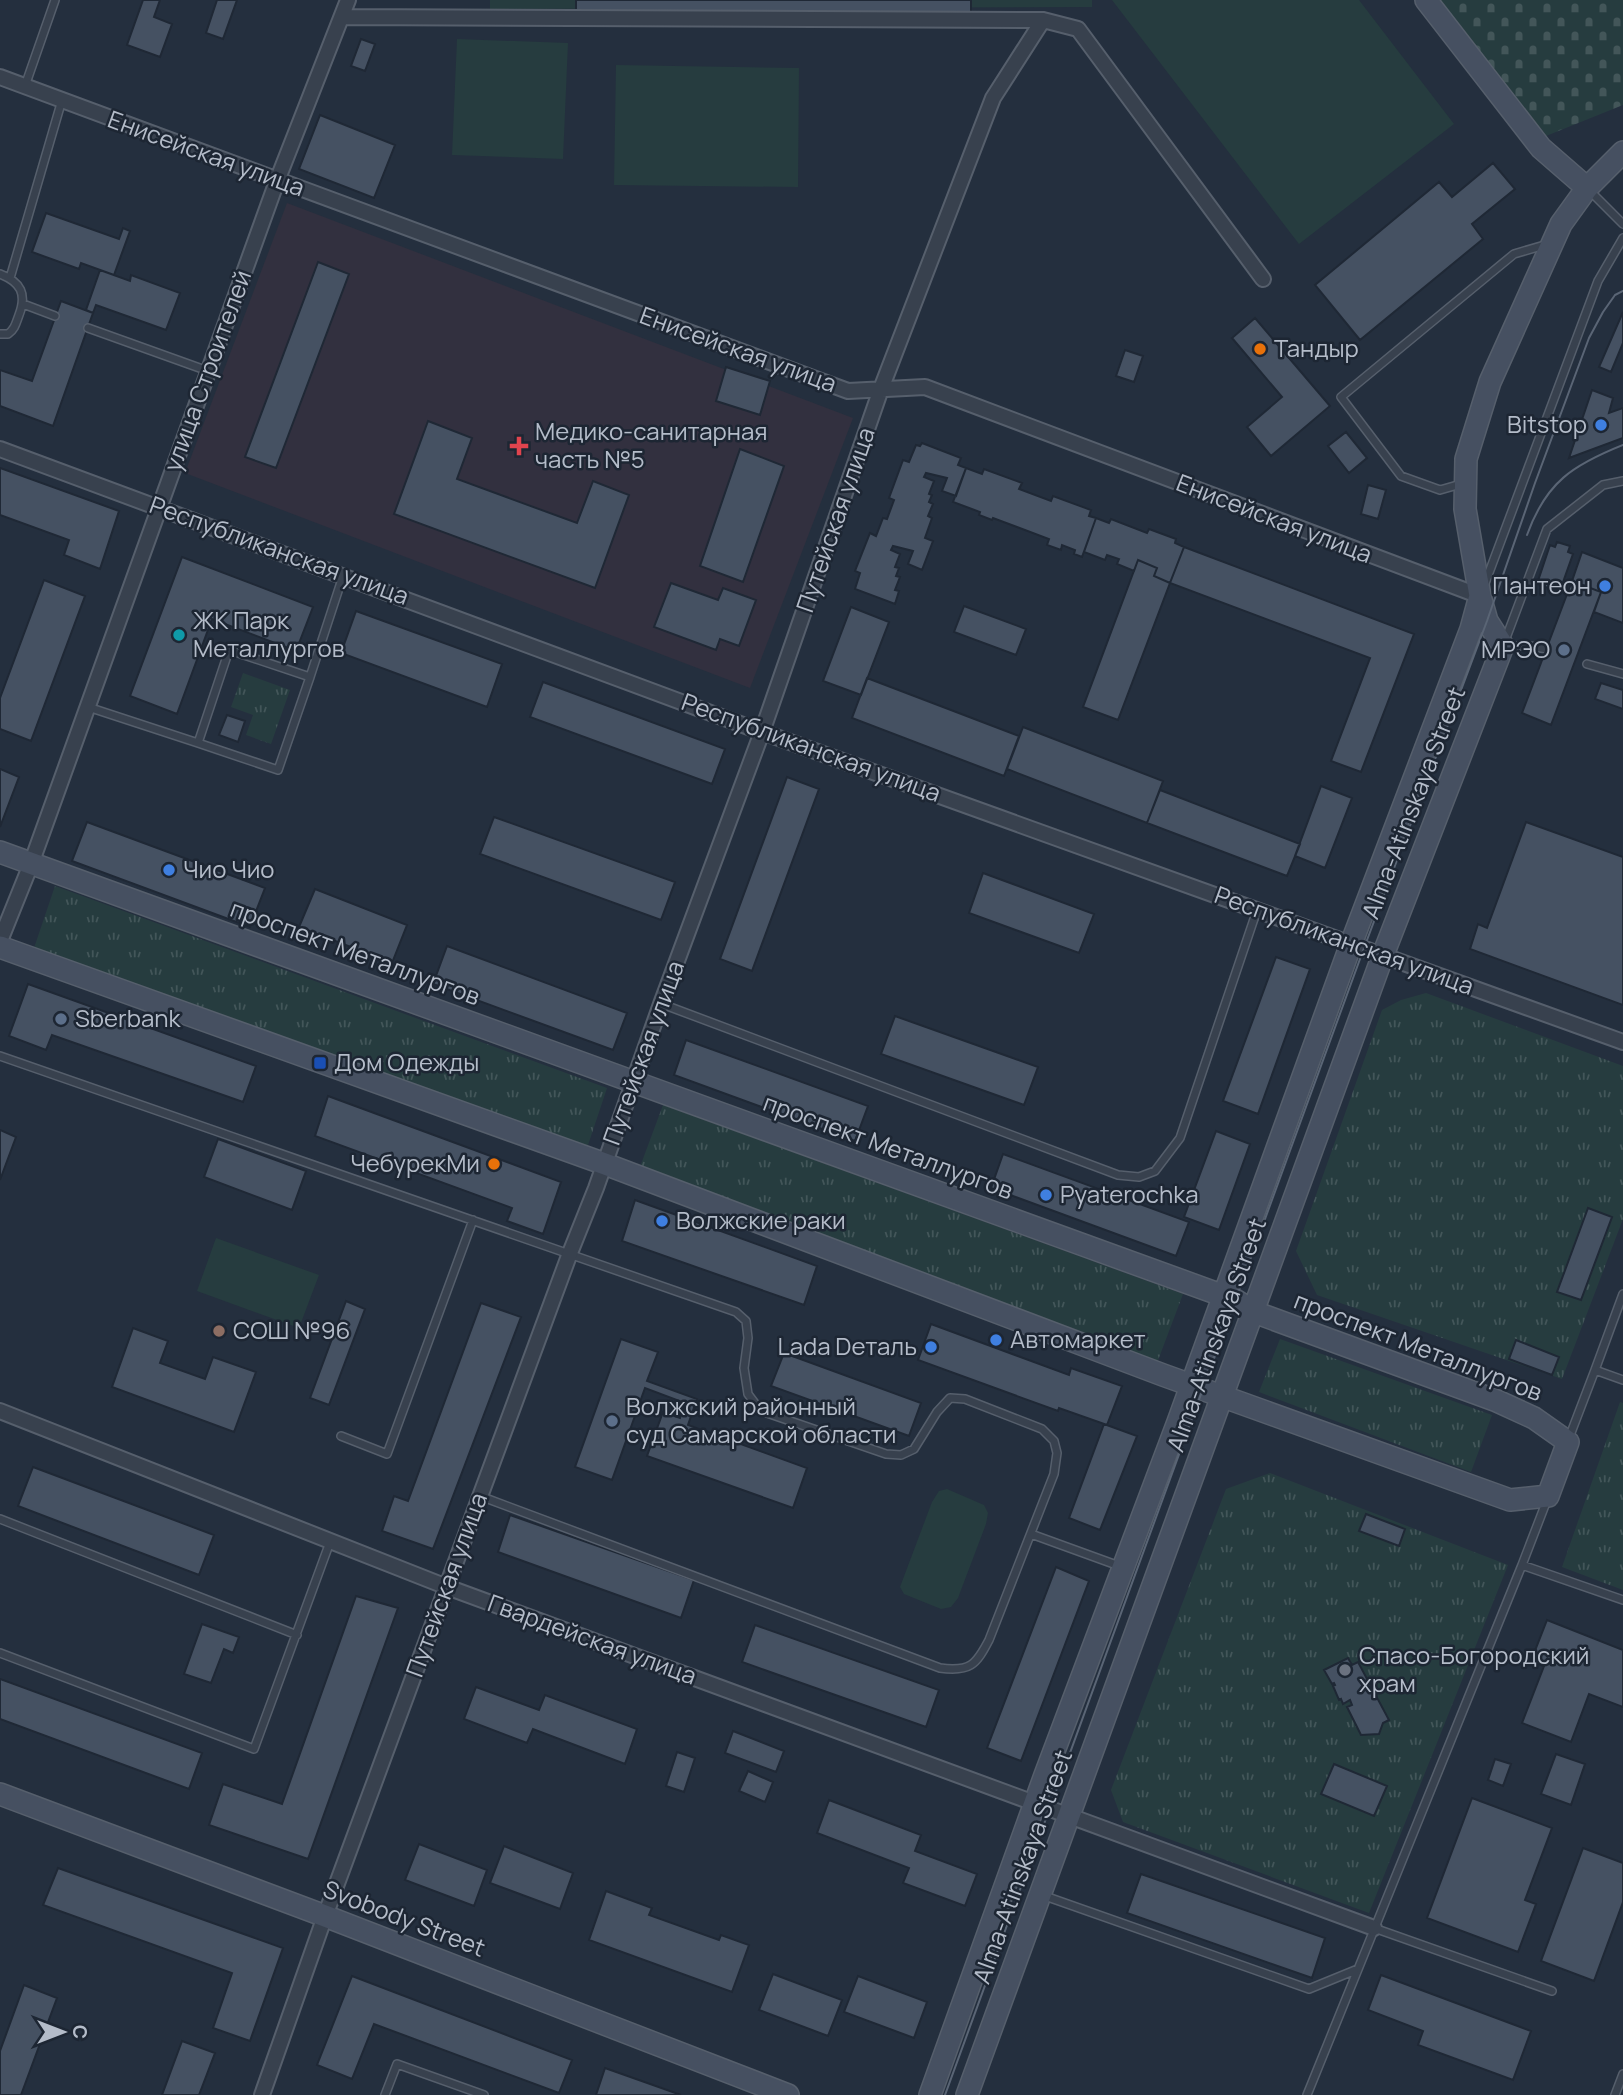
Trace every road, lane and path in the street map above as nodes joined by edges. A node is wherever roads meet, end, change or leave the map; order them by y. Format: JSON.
{"nodes":[{"id":1,"x":55,"y":0,"type":"edge"},
{"id":2,"x":348,"y":0,"type":"edge"},
{"id":3,"x":1426,"y":0,"type":"edge"},
{"id":4,"x":343,"y":17,"type":"junction"},
{"id":5,"x":1043,"y":20,"type":"junction"},
{"id":6,"x":0,"y":77,"type":"edge"},
{"id":7,"x":24,"y":86,"type":"junction"},
{"id":8,"x":62,"y":100,"type":"junction"},
{"id":9,"x":1623,"y":152,"type":"edge"},
{"id":10,"x":277,"y":181,"type":"junction"},
{"id":11,"x":1587,"y":188,"type":"junction"},
{"id":12,"x":1623,"y":224,"type":"edge"},
{"id":13,"x":1623,"y":238,"type":"edge"},
{"id":14,"x":1552,"y":243,"type":"junction"},
{"id":15,"x":0,"y":274,"type":"edge"},
{"id":16,"x":10,"y":278,"type":"junction"},
{"id":17,"x":1263,"y":279,"type":"dead end"},
{"id":18,"x":23,"y":304,"type":"junction"},
{"id":19,"x":55,"y":316,"type":"dead end"},
{"id":20,"x":88,"y":328,"type":"dead end"},
{"id":21,"x":0,"y":334,"type":"edge"},
{"id":22,"x":208,"y":371,"type":"junction"},
{"id":23,"x":881,"y":389,"type":"junction"},
{"id":24,"x":0,"y":449,"type":"edge"},
{"id":25,"x":1623,"y":481,"type":"edge"},
{"id":26,"x":1467,"y":482,"type":"junction"},
{"id":27,"x":158,"y":506,"type":"junction"},
{"id":28,"x":343,"y":575,"type":"junction"},
{"id":29,"x":1480,"y":596,"type":"junction"},
{"id":30,"x":1503,"y":646,"type":"junction"},
{"id":31,"x":1546,"y":649,"type":"dead end"},
{"id":32,"x":1587,"y":664,"type":"dead end"},
{"id":33,"x":1623,"y":674,"type":"edge"},
{"id":34,"x":310,"y":677,"type":"junction"},
{"id":35,"x":86,"y":706,"type":"junction"},
{"id":36,"x":762,"y":732,"type":"junction"},
{"id":37,"x":198,"y":743,"type":"junction"},
{"id":38,"x":0,"y":852,"type":"edge"},
{"id":39,"x":31,"y":864,"type":"junction"},
{"id":40,"x":1257,"y":909,"type":"junction"},
{"id":41,"x":0,"y":944,"type":"edge"},
{"id":42,"x":1351,"y":944,"type":"junction"},
{"id":43,"x":1383,"y":955,"type":"junction"},
{"id":44,"x":661,"y":1004,"type":"junction"},
{"id":45,"x":1623,"y":1042,"type":"edge"},
{"id":46,"x":0,"y":1056,"type":"edge"},
{"id":47,"x":634,"y":1083,"type":"junction"},
{"id":48,"x":605,"y":1164,"type":"junction"},
{"id":49,"x":473,"y":1220,"type":"junction"},
{"id":50,"x":570,"y":1253,"type":"junction"},
{"id":51,"x":1623,"y":1294,"type":"edge"},
{"id":52,"x":1222,"y":1296,"type":"junction"},
{"id":53,"x":1254,"y":1312,"type":"junction"},
{"id":54,"x":1595,"y":1370,"type":"junction"},
{"id":55,"x":1623,"y":1380,"type":"edge"},
{"id":56,"x":1192,"y":1384,"type":"junction"},
{"id":57,"x":1224,"y":1396,"type":"junction"},
{"id":58,"x":0,"y":1411,"type":"edge"},
{"id":59,"x":341,"y":1436,"type":"dead end"},
{"id":60,"x":1568,"y":1442,"type":"junction"},
{"id":61,"x":480,"y":1496,"type":"junction"},
{"id":62,"x":1548,"y":1496,"type":"junction"},
{"id":63,"x":0,"y":1519,"type":"edge"},
{"id":64,"x":1031,"y":1534,"type":"junction"},
{"id":65,"x":331,"y":1541,"type":"junction"},
{"id":66,"x":1522,"y":1564,"type":"junction"},
{"id":67,"x":1123,"y":1567,"type":"junction"},
{"id":68,"x":447,"y":1587,"type":"junction"},
{"id":69,"x":1623,"y":1600,"type":"edge"},
{"id":70,"x":297,"y":1635,"type":"junction"},
{"id":71,"x":0,"y":1653,"type":"edge"},
{"id":72,"x":0,"y":1794,"type":"edge"},
{"id":73,"x":1036,"y":1802,"type":"junction"},
{"id":74,"x":1070,"y":1817,"type":"junction"},
{"id":75,"x":1041,"y":1895,"type":"junction"},
{"id":76,"x":325,"y":1916,"type":"junction"},
{"id":77,"x":1374,"y":1928,"type":"junction"},
{"id":78,"x":1358,"y":1969,"type":"junction"},
{"id":79,"x":1552,"y":1991,"type":"dead end"},
{"id":80,"x":1623,"y":2074,"type":"edge"},
{"id":81,"x":262,"y":2095,"type":"edge"},
{"id":82,"x":385,"y":2095,"type":"edge"},
{"id":83,"x":484,"y":2095,"type":"edge"},
{"id":84,"x":788,"y":2095,"type":"edge"},
{"id":85,"x":930,"y":2095,"type":"edge"},
{"id":86,"x":967,"y":2095,"type":"edge"},
{"id":87,"x":1307,"y":2095,"type":"edge"},
{"id":88,"x":1615,"y":2095,"type":"edge"}],
"edges":[{"from":1,"to":7,"type":"lane"},
{"from":2,"to":4,"type":"street","name":"улица Строителей"},
{"from":3,"to":11,"type":"street"},
{"from":4,"to":5,"type":"street"},
{"from":4,"to":10,"type":"street","name":"улица Строителей"},
{"from":5,"to":17,"type":"street"},
{"from":5,"to":23,"type":"street","name":"Путейская улица"},
{"from":6,"to":7,"type":"street","name":"Енисейская улица"},
{"from":7,"to":8,"type":"street","name":"Енисейская улица"},
{"from":8,"to":10,"type":"street","name":"Енисейская улица"},
{"from":8,"to":16,"type":"lane"},
{"from":9,"to":11,"type":"street","name":"Alma-Atinskaya Street"},
{"from":10,"to":22,"type":"street","name":"улица Строителей"},
{"from":10,"to":23,"type":"street","name":"Енисейская улица"},
{"from":11,"to":12,"type":"lane"},
{"from":11,"to":14,"type":"street","name":"Alma-Atinskaya Street"},
{"from":13,"to":29,"type":"lane"},
{"from":14,"to":26,"type":"street","name":"Alma-Atinskaya Street"},
{"from":14,"to":26,"type":"lane"},
{"from":15,"to":16,"type":"lane"},
{"from":16,"to":18,"type":"lane"},
{"from":18,"to":19,"type":"lane"},
{"from":18,"to":21,"type":"lane"},
{"from":20,"to":22,"type":"lane"},
{"from":22,"to":27,"type":"street","name":"улица Строителей"},
{"from":23,"to":29,"type":"street","name":"Енисейская улица"},
{"from":23,"to":36,"type":"street","name":"Путейская улица"},
{"from":24,"to":27,"type":"street","name":"Республиканская улица"},
{"from":25,"to":30,"type":"lane"},
{"from":26,"to":29,"type":"street","name":"Alma-Atinskaya Street"},
{"from":27,"to":28,"type":"street","name":"Республиканская улица"},
{"from":27,"to":35,"type":"street","name":"улица Строителей"},
{"from":28,"to":34,"type":"lane"},
{"from":28,"to":36,"type":"street","name":"Республиканская улица"},
{"from":29,"to":30,"type":"street","name":"Alma-Atinskaya Street"},
{"from":29,"to":42,"type":"street","name":"Alma-Atinskaya Street"},
{"from":30,"to":31,"type":"lane"},
{"from":30,"to":43,"type":"street","name":"Alma-Atinskaya Street"},
{"from":32,"to":33,"type":"lane"},
{"from":34,"to":37,"type":"lane"},
{"from":34,"to":37,"type":"lane"},
{"from":35,"to":37,"type":"lane"},
{"from":35,"to":39,"type":"street","name":"улица Строителей"},
{"from":36,"to":40,"type":"street","name":"Республиканская улица"},
{"from":36,"to":44,"type":"street","name":"Путейская улица"},
{"from":38,"to":39,"type":"street","name":"проспект Металлургов"},
{"from":39,"to":41,"type":"street","name":"улица Строителей"},
{"from":39,"to":47,"type":"street","name":"проспект Металлургов"},
{"from":40,"to":42,"type":"street","name":"Республиканская улица"},
{"from":40,"to":44,"type":"lane"},
{"from":41,"to":48,"type":"street"},
{"from":42,"to":43,"type":"street","name":"Республиканская улица"},
{"from":42,"to":52,"type":"street","name":"Alma-Atinskaya Street"},
{"from":43,"to":45,"type":"street","name":"Республиканская улица"},
{"from":43,"to":53,"type":"street","name":"Alma-Atinskaya Street"},
{"from":44,"to":47,"type":"street","name":"Путейская улица"},
{"from":46,"to":49,"type":"lane"},
{"from":47,"to":48,"type":"street","name":"Путейская улица"},
{"from":47,"to":52,"type":"street","name":"проспект Металлургов"},
{"from":48,"to":50,"type":"street","name":"Путейская улица"},
{"from":48,"to":56,"type":"street"},
{"from":49,"to":50,"type":"lane"},
{"from":49,"to":59,"type":"lane"},
{"from":50,"to":61,"type":"street","name":"Путейская улица"},
{"from":50,"to":64,"type":"lane"},
{"from":51,"to":54,"type":"lane"},
{"from":52,"to":53,"type":"street","name":"проспект Металлургов"},
{"from":52,"to":56,"type":"street","name":"Alma-Atinskaya Street"},
{"from":53,"to":57,"type":"street","name":"Alma-Atinskaya Street"},
{"from":53,"to":60,"type":"street","name":"проспект Металлургов"},
{"from":54,"to":55,"type":"lane"},
{"from":54,"to":60,"type":"lane"},
{"from":56,"to":57,"type":"street"},
{"from":56,"to":67,"type":"street","name":"Alma-Atinskaya Street"},
{"from":57,"to":62,"type":"street"},
{"from":57,"to":74,"type":"street","name":"Alma-Atinskaya Street"},
{"from":58,"to":65,"type":"street","name":"Гвардейская улица"},
{"from":60,"to":62,"type":"street"},
{"from":61,"to":64,"type":"lane"},
{"from":61,"to":68,"type":"street","name":"Путейская улица"},
{"from":62,"to":66,"type":"lane"},
{"from":63,"to":70,"type":"lane"},
{"from":64,"to":67,"type":"lane"},
{"from":65,"to":68,"type":"street","name":"Гвардейская улица"},
{"from":65,"to":70,"type":"lane"},
{"from":66,"to":69,"type":"lane"},
{"from":66,"to":77,"type":"lane"},
{"from":67,"to":73,"type":"street","name":"Alma-Atinskaya Street"},
{"from":68,"to":73,"type":"street","name":"Гвардейская улица"},
{"from":68,"to":76,"type":"street","name":"Путейская улица"},
{"from":70,"to":71,"type":"lane"},
{"from":72,"to":76,"type":"street","name":"Svobody Street"},
{"from":73,"to":74,"type":"street","name":"Гвардейская улица"},
{"from":73,"to":85,"type":"street","name":"Alma-Atinskaya Street"},
{"from":74,"to":75,"type":"street","name":"Alma-Atinskaya Street"},
{"from":74,"to":77,"type":"street","name":"Гвардейская улица"},
{"from":75,"to":78,"type":"lane"},
{"from":75,"to":86,"type":"street","name":"Alma-Atinskaya Street"},
{"from":76,"to":81,"type":"street","name":"Путейская улица"},
{"from":76,"to":84,"type":"street","name":"Svobody Street"},
{"from":77,"to":78,"type":"lane"},
{"from":77,"to":79,"type":"lane"},
{"from":78,"to":87,"type":"lane"},
{"from":80,"to":88,"type":"lane"},
{"from":82,"to":83,"type":"lane"}]}
